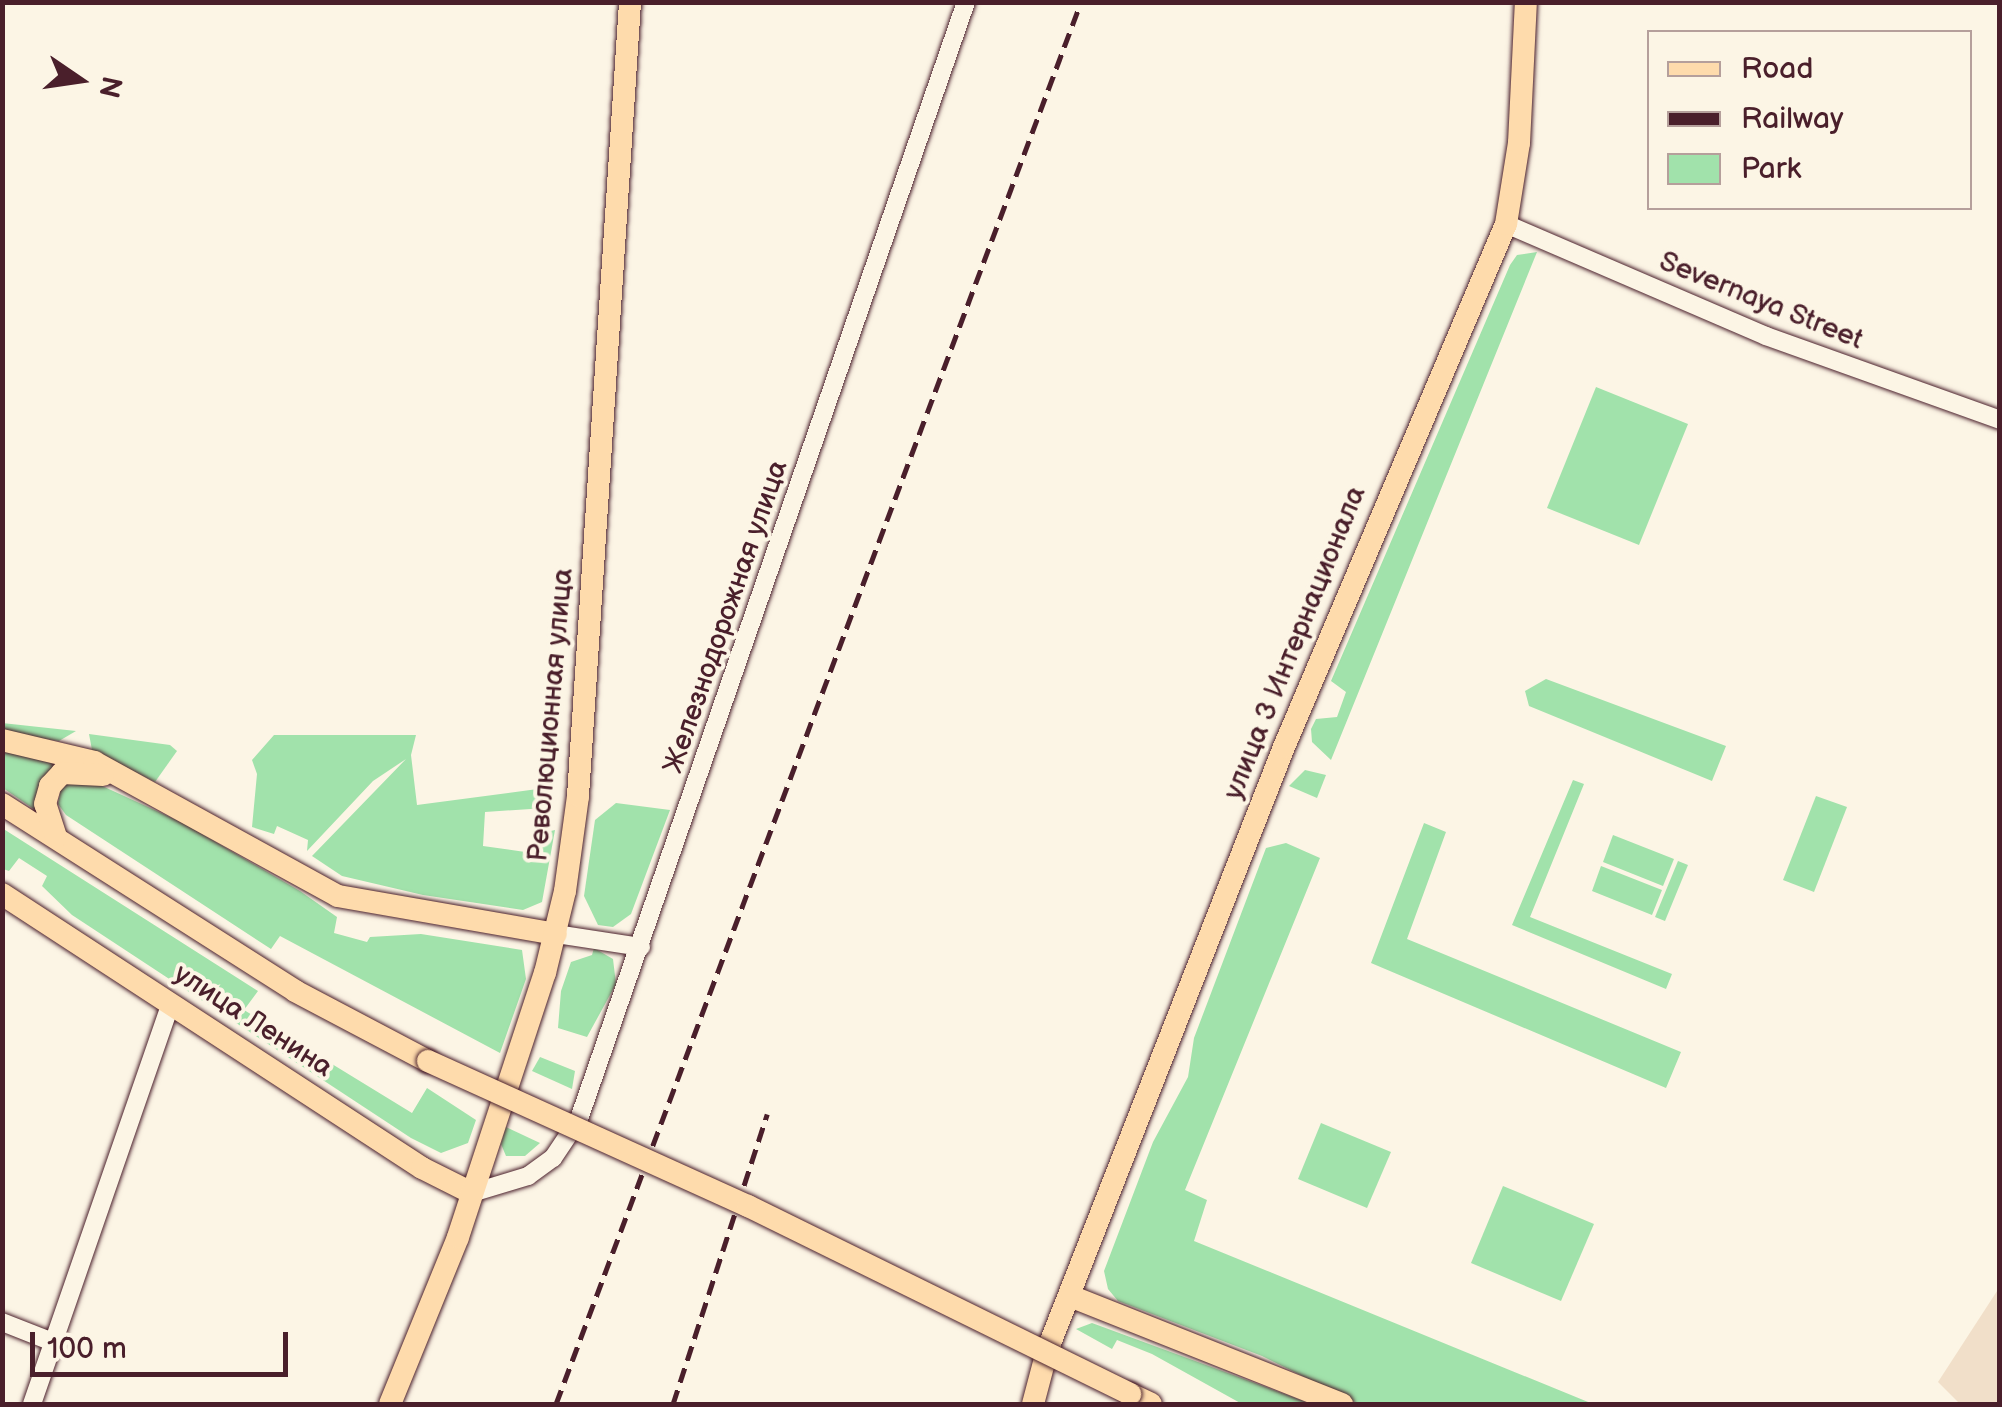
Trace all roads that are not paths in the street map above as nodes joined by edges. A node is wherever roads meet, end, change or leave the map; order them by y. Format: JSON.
{"nodes":[{"id":1,"x":630,"y":2,"type":"edge"},
{"id":2,"x":966,"y":2,"type":"edge"},
{"id":3,"x":1526,"y":2,"type":"edge"},
{"id":4,"x":1506,"y":224,"type":"junction"},
{"id":5,"x":2000,"y":420,"type":"edge"},
{"id":6,"x":2,"y":740,"type":"edge"},
{"id":7,"x":121,"y":778,"type":"junction"},
{"id":8,"x":2,"y":804,"type":"edge"},
{"id":9,"x":57,"y":838,"type":"junction"},
{"id":10,"x":2,"y":894,"type":"edge"},
{"id":11,"x":556,"y":934,"type":"junction"},
{"id":12,"x":641,"y":948,"type":"junction"},
{"id":13,"x":171,"y":1003,"type":"junction"},
{"id":14,"x":472,"y":1194,"type":"junction"},
{"id":15,"x":1070,"y":1296,"type":"junction"},
{"id":16,"x":2,"y":1322,"type":"edge"},
{"id":17,"x":55,"y":1343,"type":"junction"},
{"id":18,"x":1141,"y":1399,"type":"edge"},
{"id":19,"x":32,"y":1404,"type":"edge"},
{"id":20,"x":390,"y":1404,"type":"edge"},
{"id":21,"x":1033,"y":1404,"type":"edge"},
{"id":22,"x":1342,"y":1404,"type":"edge"}],
"edges":[{"from":1,"to":11,"type":"main road","name":"Революционная улица"},
{"from":2,"to":12,"type":"street","name":"Железнодорожная улица"},
{"from":3,"to":4,"type":"main road","name":"улица 3 Интернационала"},
{"from":4,"to":5,"type":"street","name":"Severnaya Street"},
{"from":4,"to":15,"type":"main road","name":"улица 3 Интернационала"},
{"from":6,"to":7,"type":"main road"},
{"from":7,"to":9,"type":"main road"},
{"from":7,"to":11,"type":"main road"},
{"from":8,"to":9,"type":"main road"},
{"from":9,"to":18,"type":"main road","bridge":true},
{"from":10,"to":13,"type":"main road","name":"улица Ленина"},
{"from":11,"to":12,"type":"street"},
{"from":11,"to":14,"type":"main road","name":"Революционная улица"},
{"from":12,"to":14,"type":"street","name":"Железнодорожная улица"},
{"from":13,"to":14,"type":"main road","name":"улица Ленина"},
{"from":13,"to":17,"type":"street"},
{"from":14,"to":20,"type":"main road","name":"Революционная улица"},
{"from":15,"to":21,"type":"main road","name":"улица 3 Интернационала"},
{"from":15,"to":22,"type":"main road"},
{"from":16,"to":17,"type":"street"},
{"from":17,"to":19,"type":"street"}]}
